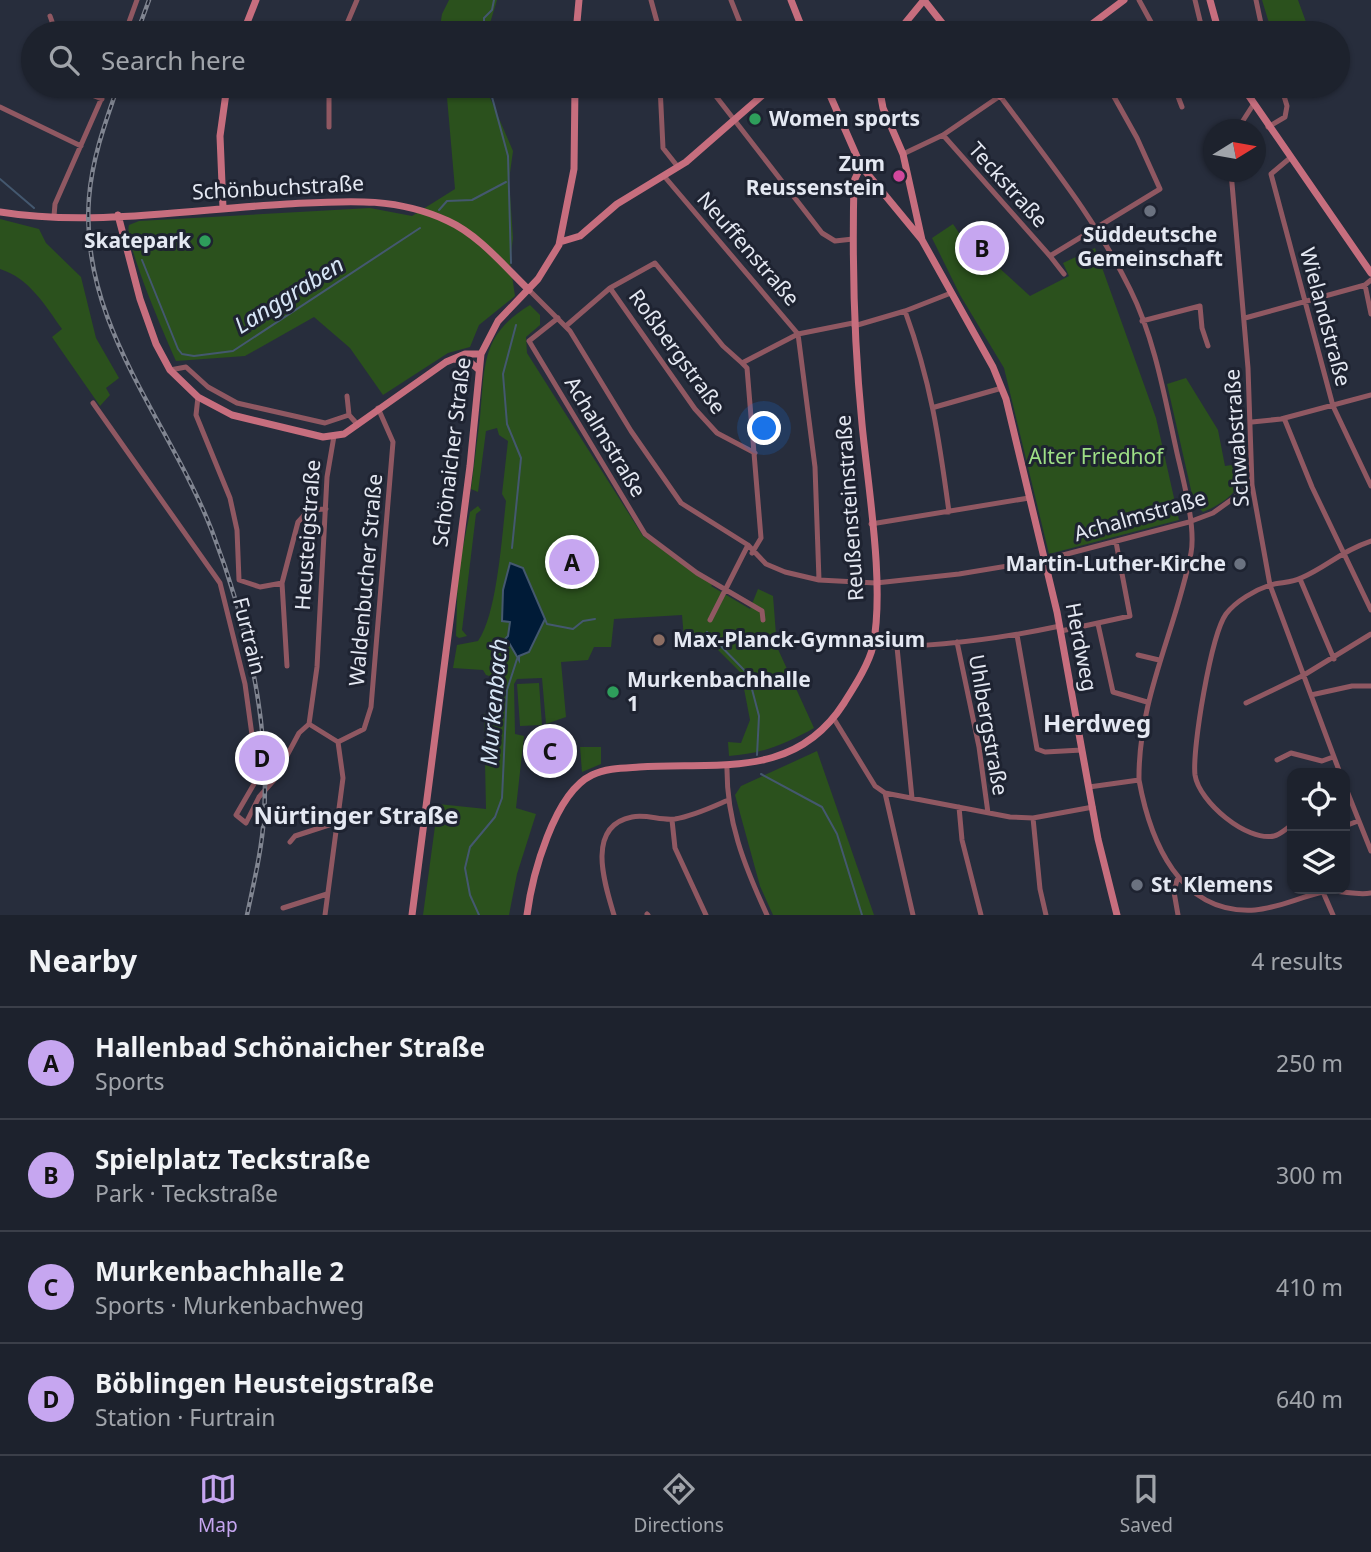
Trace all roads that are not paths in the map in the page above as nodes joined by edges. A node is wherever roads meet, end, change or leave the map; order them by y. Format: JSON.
{"nodes":[{"id":1,"x":137,"y":0,"type":"edge"},
{"id":2,"x":256,"y":0,"type":"edge"},
{"id":3,"x":357,"y":0,"type":"edge"},
{"id":4,"x":579,"y":0,"type":"edge"},
{"id":5,"x":651,"y":0,"type":"edge"},
{"id":6,"x":731,"y":0,"type":"edge"},
{"id":7,"x":791,"y":0,"type":"edge"},
{"id":8,"x":924,"y":0,"type":"edge"},
{"id":9,"x":1124,"y":0,"type":"edge"},
{"id":10,"x":1139,"y":0,"type":"edge"},
{"id":11,"x":1195,"y":0,"type":"edge"},
{"id":12,"x":1210,"y":0,"type":"edge"},
{"id":13,"x":1256,"y":0,"type":"edge"},
{"id":14,"x":50,"y":16,"type":"dead end"},
{"id":15,"x":52,"y":21,"type":"edge"},
{"id":16,"x":129,"y":21,"type":"edge"},
{"id":17,"x":248,"y":21,"type":"edge"},
{"id":18,"x":348,"y":21,"type":"edge"},
{"id":19,"x":577,"y":21,"type":"edge"},
{"id":20,"x":657,"y":21,"type":"edge"},
{"id":21,"x":739,"y":21,"type":"edge"},
{"id":22,"x":799,"y":21,"type":"edge"},
{"id":23,"x":907,"y":21,"type":"edge"},
{"id":24,"x":941,"y":21,"type":"edge"},
{"id":25,"x":1096,"y":21,"type":"edge"},
{"id":26,"x":1150,"y":21,"type":"edge"},
{"id":27,"x":1200,"y":21,"type":"edge"},
{"id":28,"x":1216,"y":21,"type":"edge"},
{"id":29,"x":1261,"y":21,"type":"edge"},
{"id":30,"x":225,"y":98,"type":"edge"},
{"id":31,"x":329,"y":98,"type":"edge"},
{"id":32,"x":575,"y":98,"type":"edge"},
{"id":33,"x":661,"y":98,"type":"edge"},
{"id":34,"x":718,"y":98,"type":"edge"},
{"id":35,"x":759,"y":98,"type":"edge"},
{"id":36,"x":831,"y":98,"type":"edge"},
{"id":37,"x":881,"y":98,"type":"edge"},
{"id":38,"x":997,"y":98,"type":"edge"},
{"id":39,"x":1002,"y":98,"type":"edge"},
{"id":40,"x":1115,"y":98,"type":"edge"},
{"id":41,"x":1179,"y":98,"type":"edge"},
{"id":42,"x":1249,"y":98,"type":"edge"},
{"id":43,"x":1285,"y":98,"type":"edge"},
{"id":44,"x":102,"y":99,"type":"edge"},
{"id":45,"x":1253,"y":105,"type":"junction"},
{"id":46,"x":0,"y":107,"type":"edge"},
{"id":47,"x":1182,"y":107,"type":"dead end"},
{"id":48,"x":735,"y":119,"type":"junction"},
{"id":49,"x":1244,"y":119,"type":"edge"},
{"id":50,"x":329,"y":127,"type":"dead end"},
{"id":51,"x":1268,"y":127,"type":"junction"},
{"id":52,"x":943,"y":135,"type":"junction"},
{"id":53,"x":81,"y":146,"type":"junction"},
{"id":54,"x":903,"y":155,"type":"junction"},
{"id":55,"x":1290,"y":159,"type":"junction"},
{"id":56,"x":861,"y":166,"type":"junction"},
{"id":57,"x":678,"y":167,"type":"junction"},
{"id":58,"x":664,"y":176,"type":"junction"},
{"id":59,"x":1232,"y":182,"type":"edge"},
{"id":60,"x":223,"y":208,"type":"junction"},
{"id":61,"x":0,"y":212,"type":"edge"},
{"id":62,"x":118,"y":215,"type":"junction"},
{"id":63,"x":54,"y":216,"type":"junction"},
{"id":64,"x":1097,"y":225,"type":"junction"},
{"id":65,"x":853,"y":239,"type":"junction"},
{"id":66,"x":922,"y":240,"type":"junction"},
{"id":67,"x":560,"y":242,"type":"junction"},
{"id":68,"x":1050,"y":256,"type":"junction"},
{"id":69,"x":1371,"y":257,"type":"edge"},
{"id":70,"x":1363,"y":263,"type":"junction"},
{"id":71,"x":1064,"y":274,"type":"dead end"},
{"id":72,"x":1371,"y":274,"type":"edge"},
{"id":73,"x":1371,"y":281,"type":"edge"},
{"id":74,"x":1365,"y":285,"type":"junction"},
{"id":75,"x":610,"y":288,"type":"junction"},
{"id":76,"x":529,"y":289,"type":"junction"},
{"id":77,"x":951,"y":293,"type":"junction"},
{"id":78,"x":1305,"y":302,"type":"junction"},
{"id":79,"x":905,"y":311,"type":"junction"},
{"id":80,"x":1371,"y":314,"type":"edge"},
{"id":81,"x":558,"y":318,"type":"junction"},
{"id":82,"x":1245,"y":318,"type":"junction"},
{"id":83,"x":1142,"y":321,"type":"junction"},
{"id":84,"x":853,"y":324,"type":"junction"},
{"id":85,"x":566,"y":326,"type":"junction"},
{"id":86,"x":798,"y":334,"type":"junction"},
{"id":87,"x":1208,"y":345,"type":"dead end"},
{"id":88,"x":481,"y":354,"type":"junction"},
{"id":89,"x":453,"y":359,"type":"junction"},
{"id":90,"x":743,"y":363,"type":"junction"},
{"id":91,"x":170,"y":370,"type":"junction"},
{"id":92,"x":479,"y":370,"type":"junction"},
{"id":93,"x":1002,"y":388,"type":"junction"},
{"id":94,"x":1371,"y":395,"type":"edge"},
{"id":95,"x":347,"y":396,"type":"dead end"},
{"id":96,"x":198,"y":397,"type":"junction"},
{"id":97,"x":93,"y":403,"type":"dead end"},
{"id":98,"x":1333,"y":406,"type":"junction"},
{"id":99,"x":935,"y":407,"type":"junction"},
{"id":100,"x":378,"y":408,"type":"junction"},
{"id":101,"x":349,"y":415,"type":"junction"},
{"id":102,"x":1284,"y":418,"type":"junction"},
{"id":103,"x":1252,"y":422,"type":"junction"},
{"id":104,"x":358,"y":425,"type":"junction"},
{"id":105,"x":334,"y":436,"type":"junction"},
{"id":106,"x":755,"y":453,"type":"junction"},
{"id":107,"x":1371,"y":466,"type":"edge"},
{"id":108,"x":1362,"y":470,"type":"junction"},
{"id":109,"x":1252,"y":485,"type":"junction"},
{"id":110,"x":1371,"y":486,"type":"edge"},
{"id":111,"x":1029,"y":498,"type":"junction"},
{"id":112,"x":326,"y":509,"type":"junction"},
{"id":113,"x":949,"y":512,"type":"junction"},
{"id":114,"x":1189,"y":522,"type":"junction"},
{"id":115,"x":871,"y":524,"type":"junction"},
{"id":116,"x":1371,"y":541,"type":"edge"},
{"id":117,"x":1115,"y":542,"type":"junction"},
{"id":118,"x":748,"y":545,"type":"junction"},
{"id":119,"x":1343,"y":550,"type":"junction"},
{"id":120,"x":752,"y":552,"type":"junction"},
{"id":121,"x":1044,"y":560,"type":"junction"},
{"id":122,"x":1300,"y":579,"type":"junction"},
{"id":123,"x":819,"y":580,"type":"junction"},
{"id":124,"x":282,"y":583,"type":"junction"},
{"id":125,"x":876,"y":583,"type":"junction"},
{"id":126,"x":1270,"y":585,"type":"junction"},
{"id":127,"x":725,"y":589,"type":"junction"},
{"id":128,"x":1371,"y":610,"type":"edge"},
{"id":129,"x":710,"y":620,"type":"dead end"},
{"id":130,"x":763,"y":621,"type":"dead end"},
{"id":131,"x":1098,"y":624,"type":"junction"},
{"id":132,"x":1061,"y":629,"type":"junction"},
{"id":133,"x":1371,"y":634,"type":"edge"},
{"id":134,"x":1017,"y":635,"type":"junction"},
{"id":135,"x":957,"y":642,"type":"junction"},
{"id":136,"x":897,"y":647,"type":"junction"},
{"id":137,"x":873,"y":648,"type":"junction"},
{"id":138,"x":1138,"y":655,"type":"dead end"},
{"id":139,"x":1334,"y":659,"type":"junction"},
{"id":140,"x":1159,"y":660,"type":"junction"},
{"id":141,"x":287,"y":666,"type":"dead end"},
{"id":142,"x":1304,"y":675,"type":"junction"},
{"id":143,"x":1371,"y":686,"type":"edge"},
{"id":144,"x":1311,"y":695,"type":"junction"},
{"id":145,"x":1147,"y":702,"type":"junction"},
{"id":146,"x":1246,"y":702,"type":"dead end"},
{"id":147,"x":834,"y":719,"type":"junction"},
{"id":148,"x":309,"y":724,"type":"junction"},
{"id":149,"x":338,"y":742,"type":"junction"},
{"id":150,"x":1082,"y":750,"type":"junction"},
{"id":151,"x":1333,"y":757,"type":"junction"},
{"id":152,"x":1277,"y":760,"type":"dead end"},
{"id":153,"x":727,"y":765,"type":"junction"},
{"id":154,"x":1338,"y":768,"type":"edge"},
{"id":155,"x":1139,"y":780,"type":"junction"},
{"id":156,"x":1089,"y":787,"type":"junction"},
{"id":157,"x":885,"y":793,"type":"junction"},
{"id":158,"x":912,"y":798,"type":"junction"},
{"id":159,"x":1350,"y":799,"type":"edge"},
{"id":160,"x":726,"y":801,"type":"junction"},
{"id":161,"x":959,"y":807,"type":"junction"},
{"id":162,"x":1093,"y":807,"type":"junction"},
{"id":163,"x":988,"y":813,"type":"junction"},
{"id":164,"x":1033,"y":818,"type":"junction"},
{"id":165,"x":672,"y":820,"type":"junction"},
{"id":166,"x":1358,"y":821,"type":"junction"},
{"id":167,"x":246,"y":823,"type":"joint"},
{"id":168,"x":335,"y":823,"type":"junction"},
{"id":169,"x":1350,"y":824,"type":"edge"},
{"id":170,"x":1287,"y":828,"type":"edge"},
{"id":171,"x":290,"y":842,"type":"dead end"},
{"id":172,"x":1371,"y":851,"type":"edge"},
{"id":173,"x":1177,"y":880,"type":"junction"},
{"id":174,"x":1350,"y":893,"type":"edge"},
{"id":175,"x":1371,"y":893,"type":"edge"},
{"id":176,"x":327,"y":894,"type":"junction"},
{"id":177,"x":1316,"y":894,"type":"edge"},
{"id":178,"x":1324,"y":894,"type":"edge"},
{"id":179,"x":1215,"y":906,"type":"junction"},
{"id":180,"x":283,"y":908,"type":"dead end"},
{"id":181,"x":1269,"y":908,"type":"junction"},
{"id":182,"x":326,"y":915,"type":"edge"},
{"id":183,"x":412,"y":915,"type":"edge"},
{"id":184,"x":527,"y":915,"type":"edge"},
{"id":185,"x":614,"y":915,"type":"edge"},
{"id":186,"x":706,"y":915,"type":"edge"},
{"id":187,"x":766,"y":915,"type":"edge"},
{"id":188,"x":913,"y":915,"type":"edge"},
{"id":189,"x":981,"y":915,"type":"edge"},
{"id":190,"x":1046,"y":915,"type":"edge"},
{"id":191,"x":1117,"y":915,"type":"edge"},
{"id":192,"x":1178,"y":915,"type":"edge"},
{"id":193,"x":1217,"y":915,"type":"edge"},
{"id":194,"x":1273,"y":915,"type":"edge"},
{"id":195,"x":1333,"y":915,"type":"edge"}],
"edges":[{"from":1,"to":16,"type":"street"},
{"from":2,"to":17,"type":"street"},
{"from":3,"to":18,"type":"street"},
{"from":4,"to":19,"type":"street"},
{"from":5,"to":20,"type":"street"},
{"from":6,"to":21,"type":"street"},
{"from":7,"to":22,"type":"street"},
{"from":8,"to":23,"type":"street"},
{"from":8,"to":24,"type":"street"},
{"from":9,"to":25,"type":"street"},
{"from":10,"to":26,"type":"street"},
{"from":11,"to":27,"type":"street"},
{"from":12,"to":28,"type":"street"},
{"from":13,"to":29,"type":"street"},
{"from":14,"to":15,"type":"street"},
{"from":30,"to":60,"type":"street"},
{"from":31,"to":50,"type":"street"},
{"from":32,"to":67,"type":"street","name":"Schönaicher Straße"},
{"from":33,"to":57,"type":"street"},
{"from":34,"to":48,"type":"street"},
{"from":35,"to":48,"type":"street"},
{"from":36,"to":56,"type":"street"},
{"from":37,"to":54,"type":"street","name":"Herdweg"},
{"from":38,"to":52,"type":"street"},
{"from":39,"to":64,"type":"street"},
{"from":40,"to":64,"type":"street","name":"Teckstraße"},
{"from":41,"to":47,"type":"street"},
{"from":42,"to":45,"type":"street"},
{"from":43,"to":51,"type":"street"},
{"from":44,"to":53,"type":"street"},
{"from":45,"to":49,"type":"street"},
{"from":45,"to":51,"type":"street"},
{"from":46,"to":53,"type":"street"},
{"from":48,"to":57,"type":"street"},
{"from":48,"to":65,"type":"street"},
{"from":51,"to":55,"type":"street"},
{"from":52,"to":54,"type":"street"},
{"from":52,"to":68,"type":"street","name":"Teckstraße"},
{"from":53,"to":63,"type":"street"},
{"from":54,"to":66,"type":"street","name":"Herdweg"},
{"from":55,"to":70,"type":"street"},
{"from":55,"to":78,"type":"street","name":"Wielandstraße"},
{"from":56,"to":65,"type":"street","name":"Reußensteinstraße"},
{"from":56,"to":66,"type":"street"},
{"from":57,"to":58,"type":"street"},
{"from":58,"to":67,"type":"street"},
{"from":58,"to":86,"type":"street","name":"Neuffenstraße"},
{"from":59,"to":82,"type":"street","name":"Schwabstraße"},
{"from":60,"to":62,"type":"street","name":"Schönbuchstraße"},
{"from":60,"to":76,"type":"street","name":"Schönbuchstraße"},
{"from":61,"to":63,"type":"street","name":"Schönbuchstraße"},
{"from":62,"to":63,"type":"street","name":"Schönbuchstraße"},
{"from":62,"to":91,"type":"street"},
{"from":64,"to":68,"type":"street","name":"Teckstraße"},
{"from":64,"to":83,"type":"street"},
{"from":65,"to":84,"type":"street","name":"Reußensteinstraße"},
{"from":66,"to":77,"type":"street","name":"Herdweg"},
{"from":67,"to":76,"type":"street","name":"Schönaicher Straße"},
{"from":68,"to":71,"type":"street","name":"Teckstraße"},
{"from":69,"to":70,"type":"street"},
{"from":70,"to":72,"type":"street"},
{"from":73,"to":74,"type":"street"},
{"from":74,"to":78,"type":"street"},
{"from":74,"to":80,"type":"street"},
{"from":75,"to":85,"type":"street"},
{"from":75,"to":90,"type":"street"},
{"from":75,"to":106,"type":"street","name":"Roßbergstraße"},
{"from":76,"to":81,"type":"street","name":"Achalmstraße"},
{"from":76,"to":88,"type":"street","name":"Schönaicher Straße"},
{"from":77,"to":79,"type":"street","name":"Neuffenstraße"},
{"from":77,"to":93,"type":"street","name":"Herdweg"},
{"from":78,"to":82,"type":"street"},
{"from":78,"to":98,"type":"street","name":"Wielandstraße"},
{"from":79,"to":84,"type":"street","name":"Neuffenstraße"},
{"from":79,"to":99,"type":"street"},
{"from":81,"to":85,"type":"street","name":"Achalmstraße"},
{"from":81,"to":127,"type":"street","name":"Achalmstraße"},
{"from":82,"to":103,"type":"street","name":"Schwabstraße"},
{"from":83,"to":87,"type":"street"},
{"from":83,"to":114,"type":"street"},
{"from":84,"to":86,"type":"street","name":"Neuffenstraße"},
{"from":84,"to":115,"type":"street","name":"Reußensteinstraße"},
{"from":85,"to":118,"type":"street","name":"Achalmstraße"},
{"from":86,"to":90,"type":"street"},
{"from":86,"to":123,"type":"street"},
{"from":88,"to":89,"type":"street","name":"Heusteigstraße"},
{"from":88,"to":92,"type":"street","name":"Schönaicher Straße"},
{"from":89,"to":92,"type":"street"},
{"from":89,"to":100,"type":"street","name":"Heusteigstraße"},
{"from":90,"to":106,"type":"street"},
{"from":91,"to":96,"type":"street"},
{"from":91,"to":101,"type":"street"},
{"from":92,"to":183,"type":"street","name":"Schönaicher Straße"},
{"from":93,"to":99,"type":"street"},
{"from":93,"to":111,"type":"street","name":"Herdweg"},
{"from":94,"to":98,"type":"street"},
{"from":95,"to":101,"type":"street"},
{"from":96,"to":105,"type":"street"},
{"from":96,"to":124,"type":"street"},
{"from":97,"to":167,"type":"street","name":"Furtrain"},
{"from":98,"to":102,"type":"street"},
{"from":98,"to":108,"type":"street","name":"Wielandstraße"},
{"from":99,"to":113,"type":"street"},
{"from":100,"to":104,"type":"street","name":"Heusteigstraße"},
{"from":100,"to":149,"type":"street","name":"Waldenbucher Straße"},
{"from":101,"to":104,"type":"street"},
{"from":102,"to":103,"type":"street"},
{"from":102,"to":119,"type":"street"},
{"from":103,"to":109,"type":"street","name":"Schwabstraße"},
{"from":104,"to":105,"type":"street","name":"Heusteigstraße"},
{"from":105,"to":112,"type":"street","name":"Heusteigstraße"},
{"from":106,"to":120,"type":"street"},
{"from":107,"to":108,"type":"street"},
{"from":108,"to":110,"type":"street","name":"Wielandstraße"},
{"from":109,"to":114,"type":"street","name":"Achalmstraße"},
{"from":109,"to":126,"type":"street","name":"Schwabstraße"},
{"from":111,"to":113,"type":"street"},
{"from":111,"to":121,"type":"street","name":"Herdweg"},
{"from":112,"to":124,"type":"street"},
{"from":112,"to":148,"type":"street","name":"Heusteigstraße"},
{"from":113,"to":115,"type":"street"},
{"from":114,"to":117,"type":"street","name":"Achalmstraße"},
{"from":114,"to":140,"type":"street"},
{"from":115,"to":125,"type":"street","name":"Reußensteinstraße"},
{"from":116,"to":119,"type":"street"},
{"from":117,"to":121,"type":"street","name":"Achalmstraße"},
{"from":117,"to":131,"type":"street"},
{"from":118,"to":120,"type":"street","name":"Achalmstraße"},
{"from":118,"to":127,"type":"street"},
{"from":119,"to":122,"type":"street"},
{"from":119,"to":128,"type":"street"},
{"from":120,"to":123,"type":"street","name":"Achalmstraße"},
{"from":121,"to":125,"type":"street","name":"Achalmstraße"},
{"from":121,"to":132,"type":"street","name":"Herdweg"},
{"from":122,"to":126,"type":"street"},
{"from":122,"to":139,"type":"street"},
{"from":123,"to":125,"type":"street","name":"Achalmstraße"},
{"from":124,"to":141,"type":"street"},
{"from":125,"to":137,"type":"street","name":"Reußensteinstraße"},
{"from":126,"to":142,"type":"street","name":"Schwabstraße"},
{"from":126,"to":170,"type":"street"},
{"from":127,"to":129,"type":"street"},
{"from":127,"to":130,"type":"street","name":"Achalmstraße"},
{"from":131,"to":132,"type":"street"},
{"from":131,"to":145,"type":"street"},
{"from":132,"to":134,"type":"street"},
{"from":132,"to":150,"type":"street","name":"Herdweg"},
{"from":133,"to":139,"type":"street"},
{"from":134,"to":135,"type":"street"},
{"from":134,"to":150,"type":"street"},
{"from":135,"to":136,"type":"street"},
{"from":135,"to":163,"type":"street","name":"Uhlbergstraße"},
{"from":136,"to":137,"type":"street"},
{"from":136,"to":158,"type":"street"},
{"from":137,"to":147,"type":"street","name":"Reußensteinstraße"},
{"from":138,"to":140,"type":"street"},
{"from":139,"to":142,"type":"street"},
{"from":140,"to":145,"type":"street"},
{"from":142,"to":144,"type":"street","name":"Schwabstraße"},
{"from":142,"to":146,"type":"street"},
{"from":143,"to":144,"type":"street"},
{"from":144,"to":151,"type":"street","name":"Schwabstraße"},
{"from":145,"to":155,"type":"street"},
{"from":147,"to":153,"type":"street","name":"Reußensteinstraße"},
{"from":147,"to":157,"type":"street"},
{"from":148,"to":149,"type":"street"},
{"from":148,"to":167,"type":"street","name":"Heusteigstraße"},
{"from":149,"to":168,"type":"street"},
{"from":150,"to":156,"type":"street","name":"Herdweg"},
{"from":151,"to":152,"type":"street"},
{"from":151,"to":154,"type":"street","name":"Schwabstraße"},
{"from":153,"to":160,"type":"street"},
{"from":153,"to":184,"type":"street","name":"Reußensteinstraße"},
{"from":155,"to":156,"type":"street"},
{"from":155,"to":173,"type":"street"},
{"from":156,"to":162,"type":"street","name":"Herdweg"},
{"from":157,"to":158,"type":"street"},
{"from":157,"to":188,"type":"street"},
{"from":158,"to":161,"type":"street"},
{"from":159,"to":166,"type":"street"},
{"from":160,"to":165,"type":"street"},
{"from":160,"to":187,"type":"street"},
{"from":161,"to":163,"type":"street"},
{"from":161,"to":189,"type":"street"},
{"from":162,"to":164,"type":"street"},
{"from":162,"to":191,"type":"street","name":"Herdweg"},
{"from":163,"to":164,"type":"street"},
{"from":164,"to":190,"type":"street"},
{"from":165,"to":185,"type":"street"},
{"from":165,"to":186,"type":"street"},
{"from":166,"to":169,"type":"street"},
{"from":166,"to":172,"type":"street"},
{"from":168,"to":171,"type":"street"},
{"from":168,"to":176,"type":"street"},
{"from":173,"to":179,"type":"street"},
{"from":173,"to":192,"type":"street"},
{"from":174,"to":175,"type":"street"},
{"from":176,"to":180,"type":"street"},
{"from":176,"to":182,"type":"street"},
{"from":177,"to":181,"type":"street"},
{"from":178,"to":195,"type":"street"},
{"from":179,"to":181,"type":"street"},
{"from":179,"to":193,"type":"street"},
{"from":181,"to":194,"type":"street"}]}
